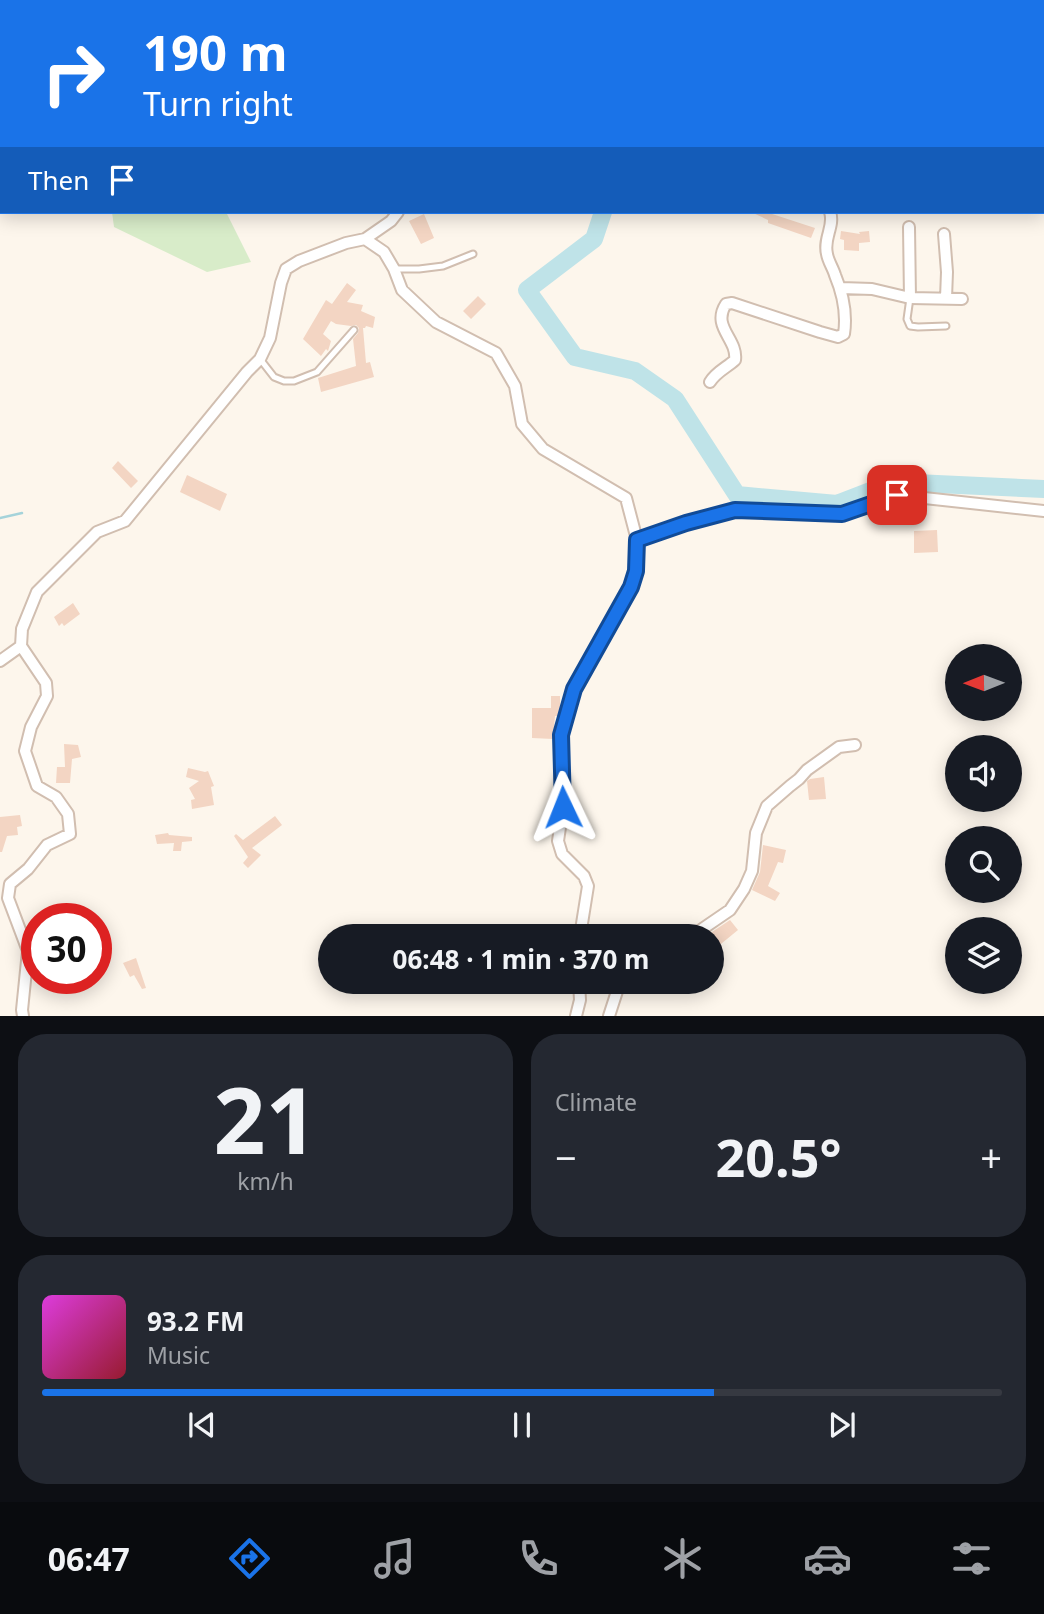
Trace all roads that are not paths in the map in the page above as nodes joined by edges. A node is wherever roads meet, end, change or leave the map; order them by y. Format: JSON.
{"nodes":[{"id":1,"x":396,"y":214,"type":"edge"},
{"id":2,"x":831,"y":214,"type":"edge"},
{"id":3,"x":909,"y":227,"type":"dead end"},
{"id":4,"x":944,"y":234,"type":"dead end"},
{"id":5,"x":365,"y":239,"type":"junction"},
{"id":6,"x":473,"y":254,"type":"dead end"},
{"id":7,"x":394,"y":269,"type":"junction"},
{"id":8,"x":841,"y":288,"type":"junction"},
{"id":9,"x":910,"y":298,"type":"junction"},
{"id":10,"x":946,"y":298,"type":"junction"},
{"id":11,"x":962,"y":299,"type":"dead end"},
{"id":12,"x":946,"y":326,"type":"dead end"},
{"id":13,"x":354,"y":330,"type":"dead end"},
{"id":14,"x":260,"y":359,"type":"junction"},
{"id":15,"x":710,"y":382,"type":"dead end"},
{"id":16,"x":1043,"y":513,"type":"edge"},
{"id":17,"x":637,"y":540,"type":"junction"},
{"id":18,"x":21,"y":646,"type":"junction"},
{"id":19,"x":0,"y":661,"type":"edge"},
{"id":20,"x":855,"y":745,"type":"dead end"},
{"id":21,"x":582,"y":924,"type":"edge"},
{"id":22,"x":710,"y":924,"type":"edge"},
{"id":23,"x":580,"y":994,"type":"edge"},
{"id":24,"x":616,"y":994,"type":"edge"},
{"id":25,"x":23,"y":1016,"type":"edge"},
{"id":26,"x":576,"y":1016,"type":"edge"},
{"id":27,"x":609,"y":1016,"type":"edge"}],
"edges":[{"from":1,"to":5,"type":"street"},
{"from":2,"to":8,"type":"street"},
{"from":3,"to":9,"type":"street"},
{"from":4,"to":10,"type":"street"},
{"from":5,"to":7,"type":"street"},
{"from":5,"to":14,"type":"street"},
{"from":6,"to":7,"type":"lane"},
{"from":7,"to":17,"type":"street"},
{"from":8,"to":9,"type":"street"},
{"from":8,"to":15,"type":"street"},
{"from":9,"to":10,"type":"street"},
{"from":9,"to":12,"type":"lane"},
{"from":10,"to":11,"type":"street"},
{"from":13,"to":14,"type":"lane"},
{"from":14,"to":18,"type":"street"},
{"from":16,"to":17,"type":"street"},
{"from":17,"to":21,"type":"street"},
{"from":18,"to":19,"type":"street"},
{"from":18,"to":25,"type":"street"},
{"from":20,"to":22,"type":"street"},
{"from":23,"to":26,"type":"street"},
{"from":24,"to":27,"type":"street"}]}
